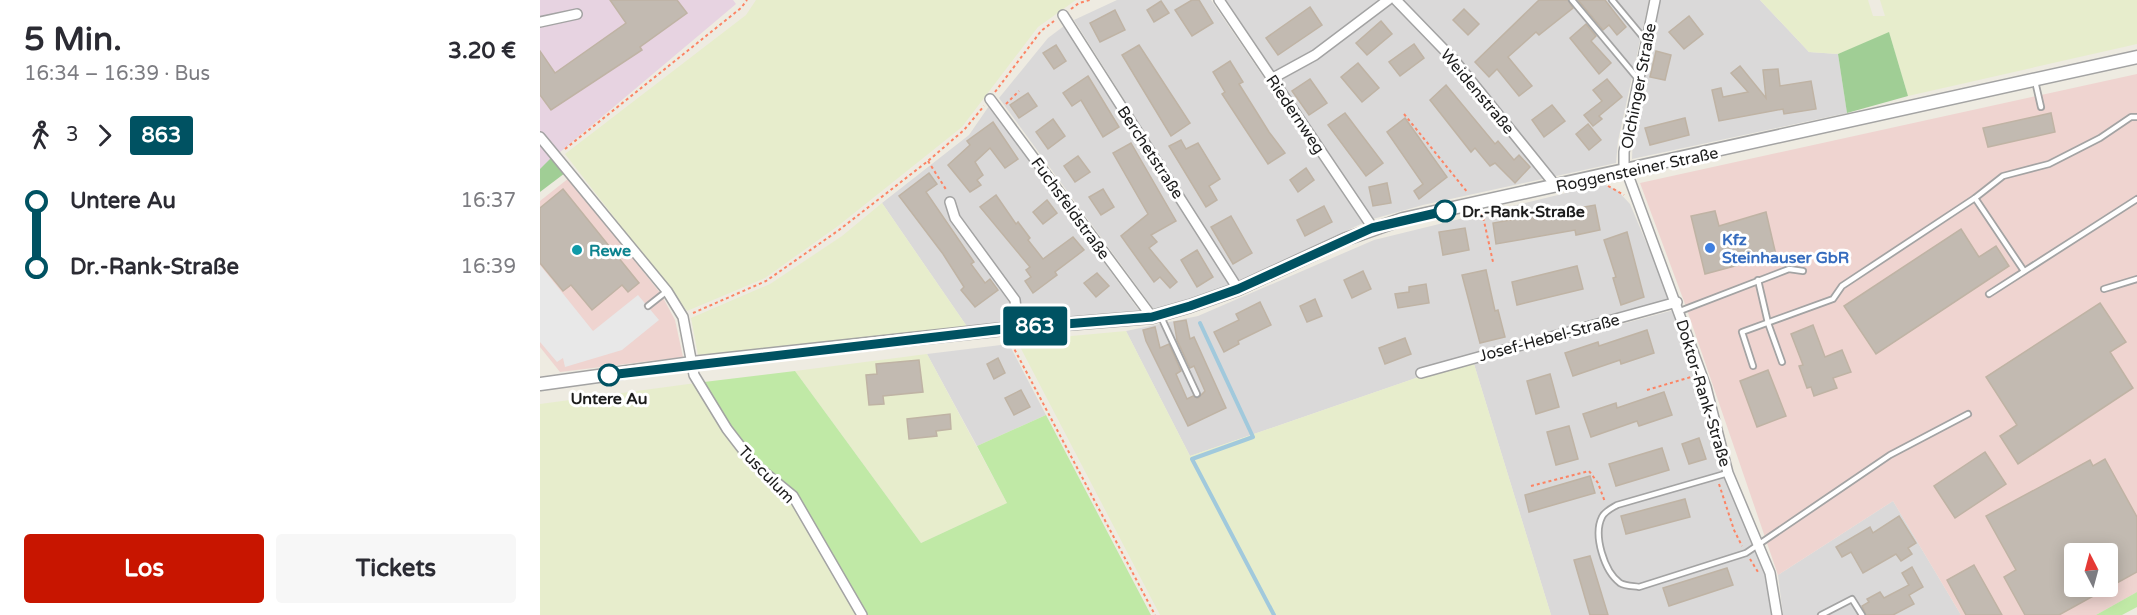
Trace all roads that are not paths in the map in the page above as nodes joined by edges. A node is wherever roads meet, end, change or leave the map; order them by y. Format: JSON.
{"nodes":[{"id":1,"x":1219,"y":0,"type":"edge"},
{"id":2,"x":1388,"y":0,"type":"edge"},
{"id":3,"x":1396,"y":0,"type":"edge"},
{"id":4,"x":1572,"y":0,"type":"edge"},
{"id":5,"x":1612,"y":0,"type":"edge"},
{"id":6,"x":1655,"y":0,"type":"edge"},
{"id":7,"x":577,"y":14,"type":"dead end"},
{"id":8,"x":1063,"y":15,"type":"road end"},
{"id":9,"x":540,"y":22,"type":"edge"},
{"id":10,"x":1647,"y":42,"type":"junction"},
{"id":11,"x":2137,"y":57,"type":"edge"},
{"id":12,"x":1273,"y":78,"type":"junction"},
{"id":13,"x":1639,"y":80,"type":"junction"},
{"id":14,"x":2034,"y":80,"type":"junction"},
{"id":15,"x":990,"y":99,"type":"road end"},
{"id":16,"x":2041,"y":107,"type":"dead end"},
{"id":17,"x":2137,"y":117,"type":"edge"},
{"id":18,"x":542,"y":144,"type":"edge"},
{"id":19,"x":1628,"y":175,"type":"junction"},
{"id":20,"x":1556,"y":186,"type":"junction"},
{"id":21,"x":1975,"y":198,"type":"junction"},
{"id":22,"x":2137,"y":199,"type":"edge"},
{"id":23,"x":950,"y":202,"type":"road end"},
{"id":24,"x":1372,"y":228,"type":"junction"},
{"id":25,"x":1803,"y":271,"type":"dead end"},
{"id":26,"x":2024,"y":271,"type":"junction"},
{"id":27,"x":2137,"y":279,"type":"edge"},
{"id":28,"x":1758,"y":280,"type":"junction"},
{"id":29,"x":1238,"y":289,"type":"junction"},
{"id":30,"x":2104,"y":289,"type":"dead end"},
{"id":31,"x":667,"y":291,"type":"junction"},
{"id":32,"x":1989,"y":294,"type":"dead end"},
{"id":33,"x":648,"y":306,"type":"dead end"},
{"id":34,"x":1678,"y":306,"type":"junction"},
{"id":35,"x":1156,"y":316,"type":"junction"},
{"id":36,"x":1768,"y":323,"type":"junction"},
{"id":37,"x":1019,"y":332,"type":"junction"},
{"id":38,"x":1782,"y":362,"type":"dead end"},
{"id":39,"x":692,"y":363,"type":"junction"},
{"id":40,"x":1753,"y":366,"type":"dead end"},
{"id":41,"x":1421,"y":373,"type":"dead end"},
{"id":42,"x":540,"y":384,"type":"edge"},
{"id":43,"x":1197,"y":394,"type":"dead end"},
{"id":44,"x":1968,"y":414,"type":"dead end"},
{"id":45,"x":1728,"y":473,"type":"junction"},
{"id":46,"x":1757,"y":546,"type":"junction"},
{"id":47,"x":862,"y":615,"type":"edge"},
{"id":48,"x":1777,"y":615,"type":"edge"},
{"id":49,"x":1821,"y":615,"type":"edge"},
{"id":50,"x":1862,"y":615,"type":"edge"}],
"edges":[{"from":1,"to":12,"type":"street","name":"Riedernweg"},
{"from":2,"to":12,"type":"street"},
{"from":3,"to":20,"type":"street","name":"Weidenstraße"},
{"from":4,"to":13,"type":"lane"},
{"from":5,"to":10,"type":"lane"},
{"from":6,"to":10,"type":"street","name":"Olchinger Straße"},
{"from":7,"to":9,"type":"street"},
{"from":8,"to":29,"type":"street","name":"Berchetstraße"},
{"from":10,"to":13,"type":"street","name":"Olchinger Straße"},
{"from":11,"to":14,"type":"street","name":"Roggensteiner Straße"},
{"from":12,"to":24,"type":"street","name":"Riedernweg"},
{"from":13,"to":19,"type":"street","name":"Olchinger Straße"},
{"from":14,"to":16,"type":"lane"},
{"from":14,"to":19,"type":"street","name":"Roggensteiner Straße"},
{"from":15,"to":35,"type":"street","name":"Fuchsfeldstraße"},
{"from":17,"to":21,"type":"lane"},
{"from":18,"to":31,"type":"street"},
{"from":19,"to":20,"type":"street","name":"Roggensteiner Straße"},
{"from":19,"to":34,"type":"street","name":"Doktor-Rank-Straße"},
{"from":20,"to":24,"type":"street","name":"Roggensteiner Straße"},
{"from":21,"to":26,"type":"lane"},
{"from":21,"to":36,"type":"lane"},
{"from":22,"to":26,"type":"lane"},
{"from":23,"to":37,"type":"street"},
{"from":24,"to":29,"type":"street","name":"Roggensteiner Straße"},
{"from":25,"to":28,"type":"lane"},
{"from":26,"to":32,"type":"lane"},
{"from":27,"to":30,"type":"lane"},
{"from":28,"to":34,"type":"lane"},
{"from":28,"to":36,"type":"lane"},
{"from":29,"to":35,"type":"street","name":"Roggensteiner Straße"},
{"from":31,"to":33,"type":"lane"},
{"from":31,"to":39,"type":"street"},
{"from":34,"to":41,"type":"street","name":"Josef-Hebel-Straße"},
{"from":34,"to":45,"type":"street","name":"Doktor-Rank-Straße"},
{"from":35,"to":37,"type":"street","name":"Roggensteiner Straße"},
{"from":35,"to":43,"type":"lane"},
{"from":36,"to":38,"type":"lane"},
{"from":36,"to":40,"type":"lane"},
{"from":37,"to":39,"type":"street","name":"Roggensteiner Straße"},
{"from":39,"to":42,"type":"street","name":"Roggensteiner Straße"},
{"from":39,"to":47,"type":"street","name":"Tusculum"},
{"from":44,"to":46,"type":"lane"},
{"from":45,"to":46,"type":"street","name":"Doktor-Rank-Straße"},
{"from":45,"to":46,"type":"lane"},
{"from":46,"to":48,"type":"street","name":"Doktor-Rank-Straße"},
{"from":49,"to":50,"type":"lane"}]}
